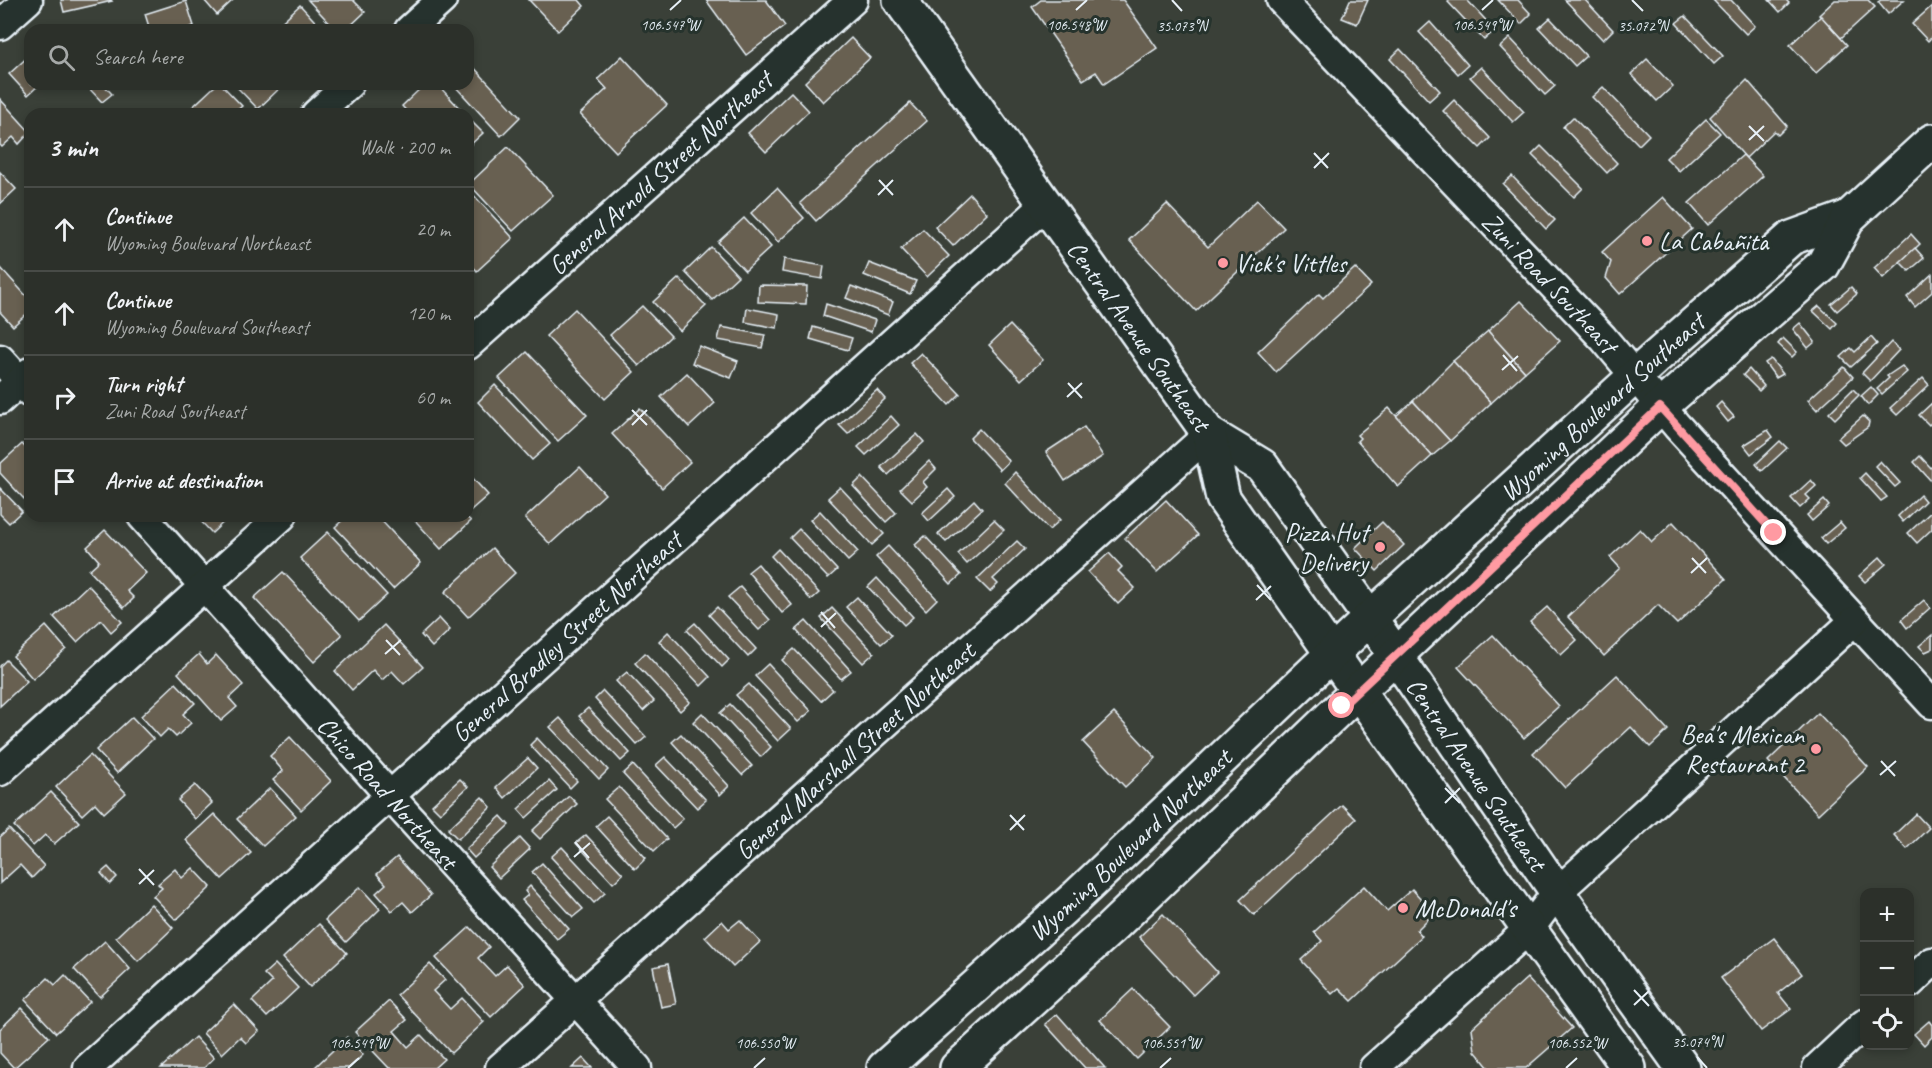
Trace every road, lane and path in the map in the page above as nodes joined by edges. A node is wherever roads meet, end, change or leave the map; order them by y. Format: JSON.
{"nodes":[{"id":1,"x":28,"y":0,"type":"edge"},
{"id":2,"x":853,"y":0,"type":"edge"},
{"id":3,"x":900,"y":0,"type":"edge"},
{"id":4,"x":1281,"y":0,"type":"edge"},
{"id":5,"x":434,"y":3,"type":"edge"},
{"id":6,"x":415,"y":24,"type":"edge"},
{"id":7,"x":0,"y":25,"type":"edge"},
{"id":8,"x":342,"y":90,"type":"edge"},
{"id":9,"x":323,"y":108,"type":"edge"},
{"id":10,"x":1932,"y":141,"type":"edge"},
{"id":11,"x":1044,"y":206,"type":"junction"},
{"id":12,"x":1850,"y":217,"type":"junction"},
{"id":13,"x":474,"y":340,"type":"edge"},
{"id":14,"x":0,"y":358,"type":"edge"},
{"id":15,"x":1634,"y":376,"type":"junction"},
{"id":16,"x":20,"y":386,"type":"edge"},
{"id":17,"x":1660,"y":407,"type":"junction"},
{"id":18,"x":1209,"y":434,"type":"junction"},
{"id":19,"x":147,"y":522,"type":"edge"},
{"id":20,"x":275,"y":522,"type":"edge"},
{"id":21,"x":205,"y":586,"type":"junction"},
{"id":22,"x":1370,"y":618,"type":"junction"},
{"id":23,"x":1854,"y":621,"type":"junction"},
{"id":24,"x":1333,"y":654,"type":"junction"},
{"id":25,"x":1395,"y":657,"type":"junction"},
{"id":26,"x":1358,"y":691,"type":"junction"},
{"id":27,"x":1932,"y":704,"type":"edge"},
{"id":28,"x":0,"y":771,"type":"edge"},
{"id":29,"x":390,"y":796,"type":"junction"},
{"id":30,"x":1557,"y":892,"type":"junction"},
{"id":31,"x":1530,"y":928,"type":"junction"},
{"id":32,"x":1932,"y":962,"type":"edge"},
{"id":33,"x":1914,"y":978,"type":"edge"},
{"id":34,"x":575,"y":1000,"type":"junction"},
{"id":35,"x":1860,"y":1028,"type":"edge"},
{"id":36,"x":893,"y":1064,"type":"edge"},
{"id":37,"x":88,"y":1068,"type":"edge"},
{"id":38,"x":500,"y":1068,"type":"edge"},
{"id":39,"x":637,"y":1068,"type":"edge"},
{"id":40,"x":957,"y":1068,"type":"edge"},
{"id":41,"x":1374,"y":1068,"type":"edge"},
{"id":42,"x":1629,"y":1068,"type":"edge"},
{"id":43,"x":1683,"y":1068,"type":"edge"},
{"id":44,"x":1817,"y":1068,"type":"edge"}],
"edges":[{"from":1,"to":7,"type":"street"},
{"from":2,"to":13,"type":"street","name":"General Arnold Street Northeast"},
{"from":3,"to":11,"type":"main road","name":"Central Avenue Southeast"},
{"from":4,"to":15,"type":"street","name":"Zuni Road Southeast"},
{"from":5,"to":6,"type":"street"},
{"from":8,"to":9,"type":"street"},
{"from":10,"to":12,"type":"main road","name":"Wyoming Boulevard Southeast"},
{"from":11,"to":18,"type":"main road","name":"Central Avenue Southeast"},
{"from":11,"to":29,"type":"street","name":"General Bradley Street Northeast"},
{"from":12,"to":15,"type":"main road","name":"Wyoming Boulevard Southeast"},
{"from":12,"to":17,"type":"main road","name":"Wyoming Boulevard Southeast"},
{"from":14,"to":16,"type":"street"},
{"from":15,"to":17,"type":"street","name":"Zuni Road Southeast"},
{"from":15,"to":22,"type":"main road","name":"Wyoming Boulevard Southeast"},
{"from":17,"to":23,"type":"street","name":"Zuni Road Southeast"},
{"from":17,"to":25,"type":"main road","name":"Wyoming Boulevard Southeast"},
{"from":18,"to":22,"type":"main road","name":"Central Avenue Southeast"},
{"from":18,"to":24,"type":"main road"},
{"from":18,"to":34,"type":"street","name":"General Marshall Street Northeast"},
{"from":19,"to":21,"type":"street","name":"Chico Road Northeast"},
{"from":20,"to":21,"type":"street"},
{"from":21,"to":28,"type":"street"},
{"from":21,"to":29,"type":"street","name":"Chico Road Northeast"},
{"from":22,"to":24,"type":"main road","name":"Wyoming Boulevard Northeast"},
{"from":22,"to":25,"type":"main road","name":"Central Avenue Southeast"},
{"from":23,"to":27,"type":"street","name":"Zuni Road Southeast"},
{"from":23,"to":30,"type":"street"},
{"from":24,"to":26,"type":"main road"},
{"from":24,"to":36,"type":"main road","name":"Wyoming Boulevard Northeast"},
{"from":25,"to":26,"type":"main road","name":"Wyoming Boulevard Northeast"},
{"from":25,"to":30,"type":"main road","name":"Central Avenue Southeast"},
{"from":26,"to":31,"type":"main road"},
{"from":26,"to":40,"type":"main road","name":"Wyoming Boulevard Northeast"},
{"from":29,"to":34,"type":"street","name":"Chico Road Northeast"},
{"from":29,"to":37,"type":"street","name":"General Bradley Street Northeast"},
{"from":30,"to":31,"type":"street"},
{"from":30,"to":43,"type":"main road","name":"Central Avenue Southeast"},
{"from":31,"to":41,"type":"street"},
{"from":31,"to":42,"type":"main road"},
{"from":32,"to":33,"type":"street"},
{"from":34,"to":38,"type":"street","name":"General Marshall Street Northeast"},
{"from":34,"to":39,"type":"street","name":"Chico Road Northeast"},
{"from":35,"to":44,"type":"street"}]}
